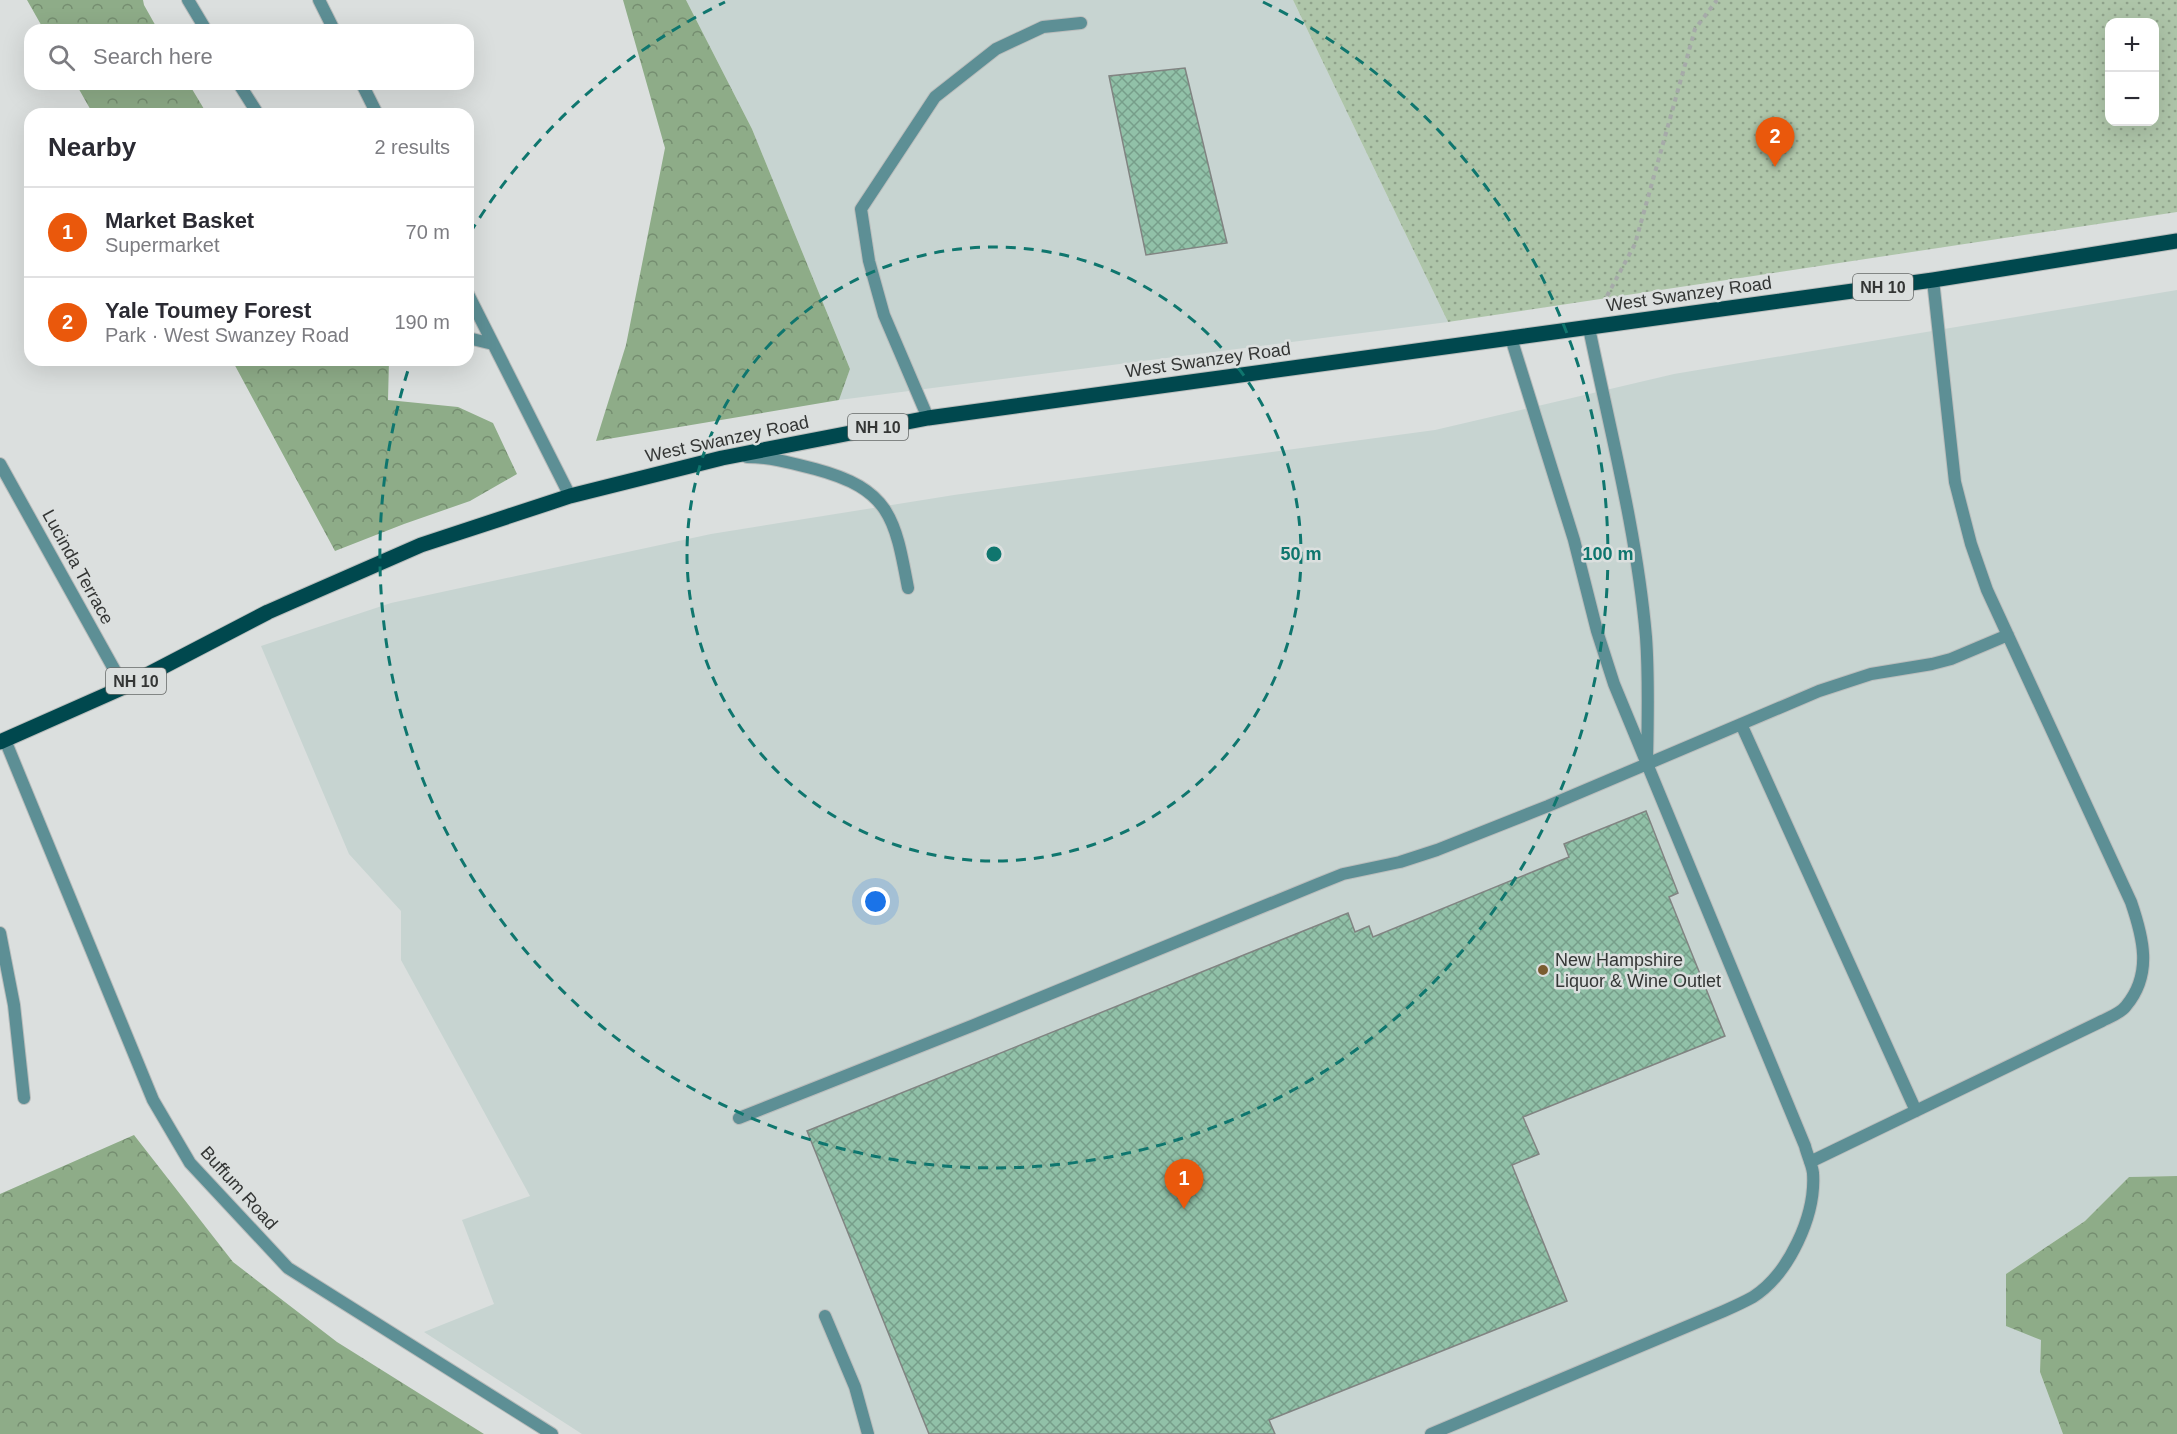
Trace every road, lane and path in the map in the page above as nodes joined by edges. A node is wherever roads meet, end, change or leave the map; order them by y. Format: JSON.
{"nodes":[{"id":1,"x":188,"y":0,"type":"edge"},
{"id":2,"x":319,"y":0,"type":"edge"},
{"id":3,"x":1717,"y":0,"type":"edge"},
{"id":4,"x":1081,"y":23,"type":"dead end"},
{"id":5,"x":202,"y":24,"type":"edge"},
{"id":6,"x":331,"y":24,"type":"edge"},
{"id":7,"x":243,"y":90,"type":"edge"},
{"id":8,"x":365,"y":90,"type":"edge"},
{"id":9,"x":254,"y":108,"type":"edge"},
{"id":10,"x":374,"y":108,"type":"edge"},
{"id":11,"x":2177,"y":241,"type":"edge"},
{"id":12,"x":1933,"y":280,"type":"junction"},
{"id":13,"x":474,"y":306,"type":"edge"},
{"id":14,"x":1589,"y":328,"type":"junction"},
{"id":15,"x":1511,"y":338,"type":"junction"},
{"id":16,"x":474,"y":339,"type":"edge"},
{"id":17,"x":493,"y":344,"type":"junction"},
{"id":18,"x":928,"y":418,"type":"junction"},
{"id":19,"x":722,"y":458,"type":"junction"},
{"id":20,"x":0,"y":464,"type":"edge"},
{"id":21,"x":570,"y":496,"type":"junction"},
{"id":22,"x":908,"y":588,"type":"dead end"},
{"id":23,"x":2008,"y":635,"type":"junction"},
{"id":24,"x":124,"y":687,"type":"junction"},
{"id":25,"x":1741,"y":724,"type":"junction"},
{"id":26,"x":3,"y":741,"type":"edge"},
{"id":27,"x":1647,"y":764,"type":"junction"},
{"id":28,"x":0,"y":933,"type":"edge"},
{"id":29,"x":24,"y":1098,"type":"dead end"},
{"id":30,"x":1916,"y":1111,"type":"junction"},
{"id":31,"x":739,"y":1118,"type":"dead end"},
{"id":32,"x":1810,"y":1162,"type":"junction"},
{"id":33,"x":825,"y":1316,"type":"dead end"},
{"id":34,"x":552,"y":1434,"type":"edge"},
{"id":35,"x":868,"y":1434,"type":"edge"},
{"id":36,"x":1431,"y":1434,"type":"edge"}],
"edges":[{"from":1,"to":5,"type":"street"},
{"from":2,"to":6,"type":"street"},
{"from":3,"to":14,"type":"path"},
{"from":4,"to":18,"type":"street"},
{"from":7,"to":9,"type":"street"},
{"from":8,"to":10,"type":"street"},
{"from":11,"to":12,"type":"main road","name":"West Swanzey Road","number":"NH 10"},
{"from":12,"to":14,"type":"main road","name":"West Swanzey Road","number":"NH 10"},
{"from":12,"to":23,"type":"street"},
{"from":13,"to":17,"type":"street"},
{"from":14,"to":15,"type":"main road","name":"West Swanzey Road","number":"NH 10"},
{"from":14,"to":27,"type":"street"},
{"from":15,"to":18,"type":"main road","name":"West Swanzey Road","number":"NH 10"},
{"from":15,"to":27,"type":"street"},
{"from":16,"to":17,"type":"street"},
{"from":17,"to":21,"type":"street"},
{"from":18,"to":19,"type":"main road","name":"West Swanzey Road","number":"NH 10"},
{"from":19,"to":21,"type":"main road","name":"West Swanzey Road","number":"NH 10"},
{"from":19,"to":22,"type":"street"},
{"from":20,"to":24,"type":"street","name":"Lucinda Terrace"},
{"from":21,"to":24,"type":"main road","name":"West Swanzey Road","number":"NH 10"},
{"from":23,"to":25,"type":"street"},
{"from":23,"to":30,"type":"street"},
{"from":24,"to":26,"type":"main road","number":"NH 10"},
{"from":25,"to":27,"type":"street"},
{"from":25,"to":30,"type":"street"},
{"from":26,"to":34,"type":"street","name":"Buffum Road"},
{"from":27,"to":31,"type":"street"},
{"from":27,"to":32,"type":"street"},
{"from":28,"to":29,"type":"street"},
{"from":30,"to":32,"type":"street"},
{"from":32,"to":36,"type":"street"},
{"from":33,"to":35,"type":"street"}]}
